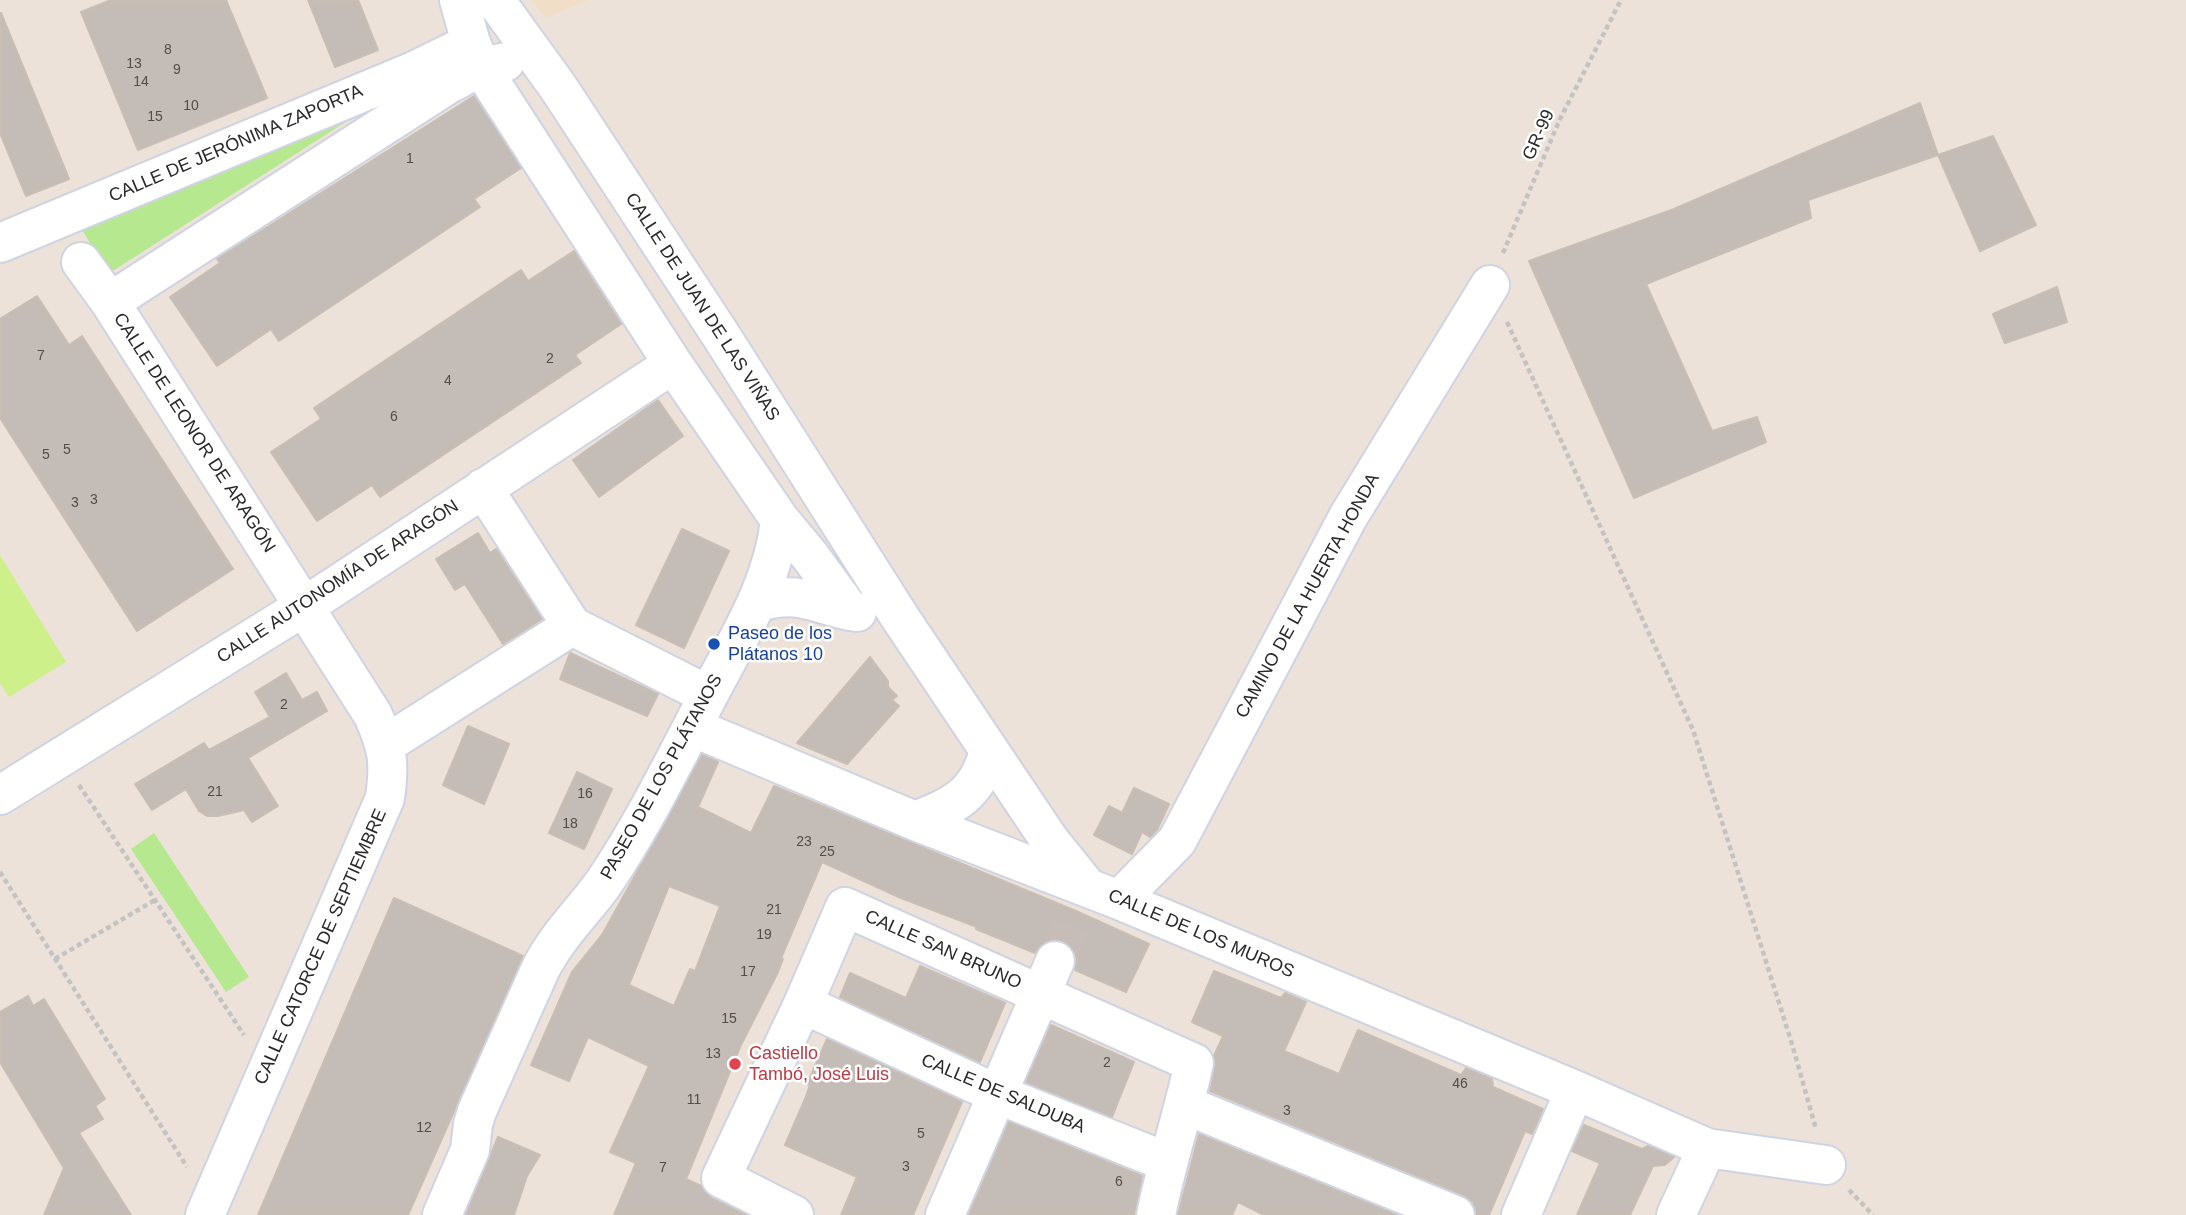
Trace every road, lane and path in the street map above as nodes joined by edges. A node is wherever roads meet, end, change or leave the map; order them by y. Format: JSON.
{"nodes":[{"id":1,"x":459,"y":0,"type":"edge"},
{"id":2,"x":495,"y":0,"type":"edge"},
{"id":3,"x":1621,"y":0,"type":"edge"},
{"id":4,"x":530,"y":46,"type":"junction"},
{"id":5,"x":476,"y":55,"type":"junction"},
{"id":6,"x":0,"y":243,"type":"edge"},
{"id":7,"x":81,"y":261,"type":"dead end"},
{"id":8,"x":1490,"y":285,"type":"junction"},
{"id":9,"x":110,"y":302,"type":"junction"},
{"id":10,"x":673,"y":364,"type":"junction"},
{"id":11,"x":483,"y":488,"type":"junction"},
{"id":12,"x":780,"y":520,"type":"junction"},
{"id":13,"x":758,"y":602,"type":"junction"},
{"id":14,"x":305,"y":607,"type":"junction"},
{"id":15,"x":850,"y":611,"type":"junction"},
{"id":16,"x":901,"y":619,"type":"junction"},
{"id":17,"x":572,"y":626,"type":"junction"},
{"id":18,"x":700,"y":711,"type":"junction"},
{"id":19,"x":386,"y":744,"type":"junction"},
{"id":20,"x":989,"y":750,"type":"junction"},
{"id":21,"x":61,"y":758,"type":"junction"},
{"id":22,"x":0,"y":795,"type":"edge"},
{"id":23,"x":915,"y":821,"type":"junction"},
{"id":24,"x":0,"y":872,"type":"edge"},
{"id":25,"x":1094,"y":899,"type":"junction"},
{"id":26,"x":155,"y":900,"type":"junction"},
{"id":27,"x":55,"y":959,"type":"junction"},
{"id":28,"x":1049,"y":978,"type":"junction"},
{"id":29,"x":803,"y":1004,"type":"junction"},
{"id":30,"x":267,"y":1070,"type":"junction"},
{"id":31,"x":1575,"y":1090,"type":"junction"},
{"id":32,"x":998,"y":1094,"type":"junction"},
{"id":33,"x":1185,"y":1105,"type":"junction"},
{"id":34,"x":1707,"y":1148,"type":"junction"},
{"id":35,"x":1167,"y":1162,"type":"junction"},
{"id":36,"x":1826,"y":1165,"type":"joint"},
{"id":37,"x":207,"y":1209,"type":"edge"},
{"id":38,"x":442,"y":1215,"type":"edge"},
{"id":39,"x":794,"y":1215,"type":"edge"},
{"id":40,"x":945,"y":1215,"type":"edge"},
{"id":41,"x":1156,"y":1215,"type":"edge"},
{"id":42,"x":1455,"y":1215,"type":"edge"},
{"id":43,"x":1521,"y":1215,"type":"edge"},
{"id":44,"x":1676,"y":1215,"type":"edge"}],
"edges":[{"from":1,"to":5,"type":"street"},
{"from":2,"to":4,"type":"street","name":"CALLE DE JUAN DE LAS VIÑAS"},
{"from":3,"to":8,"type":"path","name":"GR-99"},
{"from":4,"to":5,"type":"street","name":"CALLE DE JERÓNIMA ZAPORTA"},
{"from":4,"to":16,"type":"street","name":"CALLE DE JUAN DE LAS VIÑAS"},
{"from":5,"to":6,"type":"street","name":"CALLE DE JERÓNIMA ZAPORTA"},
{"from":5,"to":9,"type":"street","name":"CALLE DE JERÓNIMA ZAPORTA"},
{"from":5,"to":10,"type":"street"},
{"from":7,"to":9,"type":"street","name":"CALLE DE LEONOR DE ARAGÓN"},
{"from":8,"to":25,"type":"street","name":"CAMINO DE LA HUERTA HONDA"},
{"from":8,"to":36,"type":"path"},
{"from":9,"to":14,"type":"street","name":"CALLE DE LEONOR DE ARAGÓN"},
{"from":10,"to":11,"type":"street","name":"CALLE AUTONOMÍA DE ARAGÓN"},
{"from":10,"to":12,"type":"street"},
{"from":11,"to":14,"type":"street","name":"CALLE AUTONOMÍA DE ARAGÓN"},
{"from":11,"to":17,"type":"street"},
{"from":12,"to":13,"type":"street","name":"PASEO DE LOS PLÁTANOS"},
{"from":12,"to":15,"type":"street"},
{"from":13,"to":15,"type":"street"},
{"from":13,"to":18,"type":"street","name":"PASEO DE LOS PLÁTANOS"},
{"from":14,"to":19,"type":"street","name":"CALLE CATORCE DE SEPTIEMBRE"},
{"from":14,"to":21,"type":"street","name":"CALLE AUTONOMÍA DE ARAGÓN"},
{"from":15,"to":16,"type":"street"},
{"from":16,"to":20,"type":"street","name":"CALLE DE JUAN DE LAS VIÑAS"},
{"from":17,"to":18,"type":"street","name":"CALLE DE LOS MUROS"},
{"from":17,"to":19,"type":"street"},
{"from":18,"to":23,"type":"street","name":"CALLE DE LOS MUROS"},
{"from":18,"to":38,"type":"street","name":"PASEO DE LOS PLÁTANOS"},
{"from":19,"to":30,"type":"street","name":"CALLE CATORCE DE SEPTIEMBRE"},
{"from":20,"to":23,"type":"street"},
{"from":20,"to":25,"type":"street","name":"CALLE DE JUAN DE LAS VIÑAS"},
{"from":21,"to":22,"type":"street","name":"CALLE AUTONOMÍA DE ARAGÓN"},
{"from":21,"to":26,"type":"path"},
{"from":23,"to":25,"type":"street","name":"CALLE DE LOS MUROS"},
{"from":24,"to":27,"type":"path"},
{"from":25,"to":31,"type":"street","name":"CALLE DE LOS MUROS"},
{"from":26,"to":27,"type":"path"},
{"from":26,"to":30,"type":"path"},
{"from":27,"to":37,"type":"path"},
{"from":28,"to":29,"type":"street","name":"CALLE SAN BRUNO"},
{"from":28,"to":32,"type":"street"},
{"from":28,"to":33,"type":"street","name":"CALLE SAN BRUNO"},
{"from":29,"to":32,"type":"street","name":"CALLE DE SALDUBA"},
{"from":29,"to":39,"type":"street","name":"CALLE SAN BRUNO"},
{"from":30,"to":37,"type":"street","name":"CALLE CATORCE DE SEPTIEMBRE"},
{"from":31,"to":34,"type":"street","name":"CALLE DE LOS MUROS"},
{"from":31,"to":43,"type":"street"},
{"from":32,"to":35,"type":"street","name":"CALLE DE SALDUBA"},
{"from":32,"to":40,"type":"street"},
{"from":33,"to":35,"type":"street"},
{"from":33,"to":42,"type":"street"},
{"from":34,"to":36,"type":"street","name":"CALLE DE LOS MUROS"},
{"from":34,"to":44,"type":"street"},
{"from":35,"to":41,"type":"street"}]}
